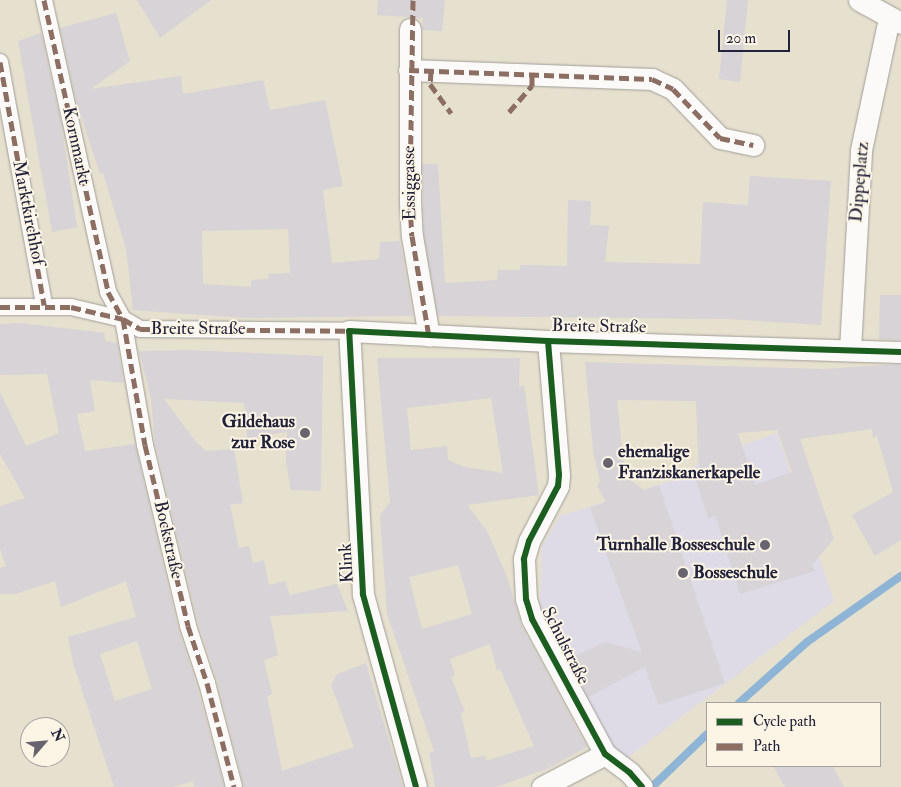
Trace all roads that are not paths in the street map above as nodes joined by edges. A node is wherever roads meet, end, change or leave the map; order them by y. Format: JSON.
{"nodes":[{"id":1,"x":44,"y":0,"type":"edge"},
{"id":2,"x":859,"y":0,"type":"edge"},
{"id":3,"x":895,"y":20,"type":"edge"},
{"id":4,"x":410,"y":29,"type":"dead end"},
{"id":5,"x":0,"y":62,"type":"edge"},
{"id":6,"x":409,"y":70,"type":"junction"},
{"id":7,"x":753,"y":145,"type":"dead end"},
{"id":8,"x":108,"y":292,"type":"joint"},
{"id":9,"x":44,"y":305,"type":"junction"},
{"id":10,"x":0,"y":307,"type":"edge"},
{"id":11,"x":124,"y":319,"type":"junction"},
{"id":12,"x":349,"y":331,"type":"junction"},
{"id":13,"x":429,"y":336,"type":"junction"},
{"id":14,"x":548,"y":341,"type":"junction"},
{"id":15,"x":850,"y":349,"type":"junction"},
{"id":16,"x":901,"y":352,"type":"edge"},
{"id":17,"x":605,"y":754,"type":"junction"},
{"id":18,"x":636,"y":780,"type":"edge"},
{"id":19,"x":234,"y":787,"type":"edge"},
{"id":20,"x":416,"y":787,"type":"edge"},
{"id":21,"x":542,"y":787,"type":"edge"}],
"edges":[{"from":1,"to":8,"type":"street","name":"Kornmarkt"},
{"from":2,"to":3,"type":"street"},
{"from":3,"to":15,"type":"street","name":"Dippeplatz"},
{"from":4,"to":6,"type":"street","name":"Essiggasse"},
{"from":5,"to":9,"type":"street","name":"Marktkirchhof"},
{"from":6,"to":7,"type":"street"},
{"from":6,"to":13,"type":"street","name":"Essiggasse"},
{"from":8,"to":11,"type":"street","name":"Bockstraße"},
{"from":9,"to":10,"type":"street","name":"Breite Straße"},
{"from":9,"to":11,"type":"street","name":"Breite Straße"},
{"from":11,"to":12,"type":"street","name":"Breite Straße"},
{"from":11,"to":19,"type":"street","name":"Bockstraße"},
{"from":12,"to":13,"type":"street","name":"Breite Straße"},
{"from":12,"to":20,"type":"street","name":"Klink"},
{"from":13,"to":14,"type":"street","name":"Breite Straße"},
{"from":14,"to":15,"type":"street","name":"Breite Straße"},
{"from":14,"to":17,"type":"street","name":"Schulstraße"},
{"from":15,"to":16,"type":"street","name":"Breite Straße"},
{"from":17,"to":18,"type":"street","name":"Schulstraße"},
{"from":17,"to":21,"type":"street"}]}
